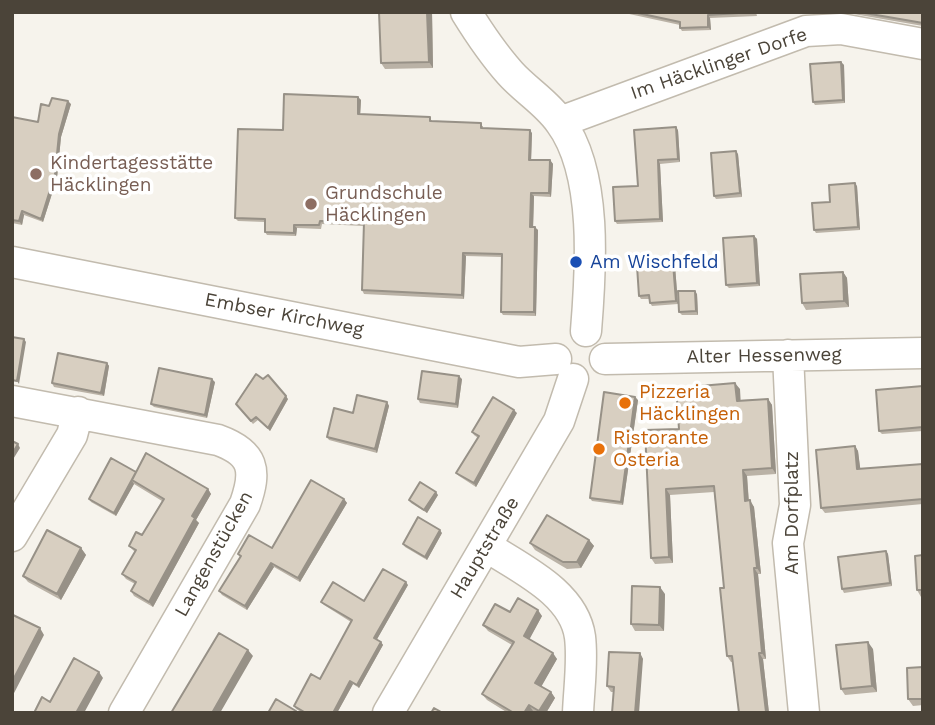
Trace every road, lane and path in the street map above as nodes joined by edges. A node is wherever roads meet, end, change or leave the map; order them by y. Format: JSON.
{"nodes":[{"id":1,"x":466,"y":12,"type":"edge"},
{"id":2,"x":923,"y":44,"type":"edge"},
{"id":3,"x":560,"y":122,"type":"junction"},
{"id":4,"x":12,"y":262,"type":"edge"},
{"id":5,"x":586,"y":331,"type":"junction"},
{"id":6,"x":923,"y":353,"type":"edge"},
{"id":7,"x":788,"y":355,"type":"junction"},
{"id":8,"x":605,"y":359,"type":"junction"},
{"id":9,"x":565,"y":369,"type":"junction"},
{"id":10,"x":12,"y":401,"type":"edge"},
{"id":11,"x":78,"y":412,"type":"junction"},
{"id":12,"x":12,"y":536,"type":"edge"},
{"id":13,"x":486,"y":546,"type":"junction"},
{"id":14,"x":124,"y":713,"type":"edge"},
{"id":15,"x":388,"y":713,"type":"edge"},
{"id":16,"x":578,"y":713,"type":"edge"},
{"id":17,"x":804,"y":713,"type":"edge"}],
"edges":[{"from":1,"to":3,"type":"street"},
{"from":2,"to":3,"type":"street","name":"Im Häcklinger Dorfe"},
{"from":3,"to":5,"type":"street"},
{"from":4,"to":9,"type":"street","name":"Embser Kirchweg"},
{"from":5,"to":8,"type":"street"},
{"from":5,"to":9,"type":"street"},
{"from":6,"to":7,"type":"street","name":"Alter Hessenweg"},
{"from":7,"to":8,"type":"street","name":"Alter Hessenweg"},
{"from":7,"to":17,"type":"street","name":"Am Dorfplatz"},
{"from":8,"to":9,"type":"street"},
{"from":9,"to":13,"type":"street","name":"Hauptstraße"},
{"from":10,"to":11,"type":"street","name":"Langenstücken"},
{"from":11,"to":12,"type":"street"},
{"from":11,"to":14,"type":"street","name":"Langenstücken"},
{"from":13,"to":15,"type":"street","name":"Hauptstraße"},
{"from":13,"to":16,"type":"street"}]}
